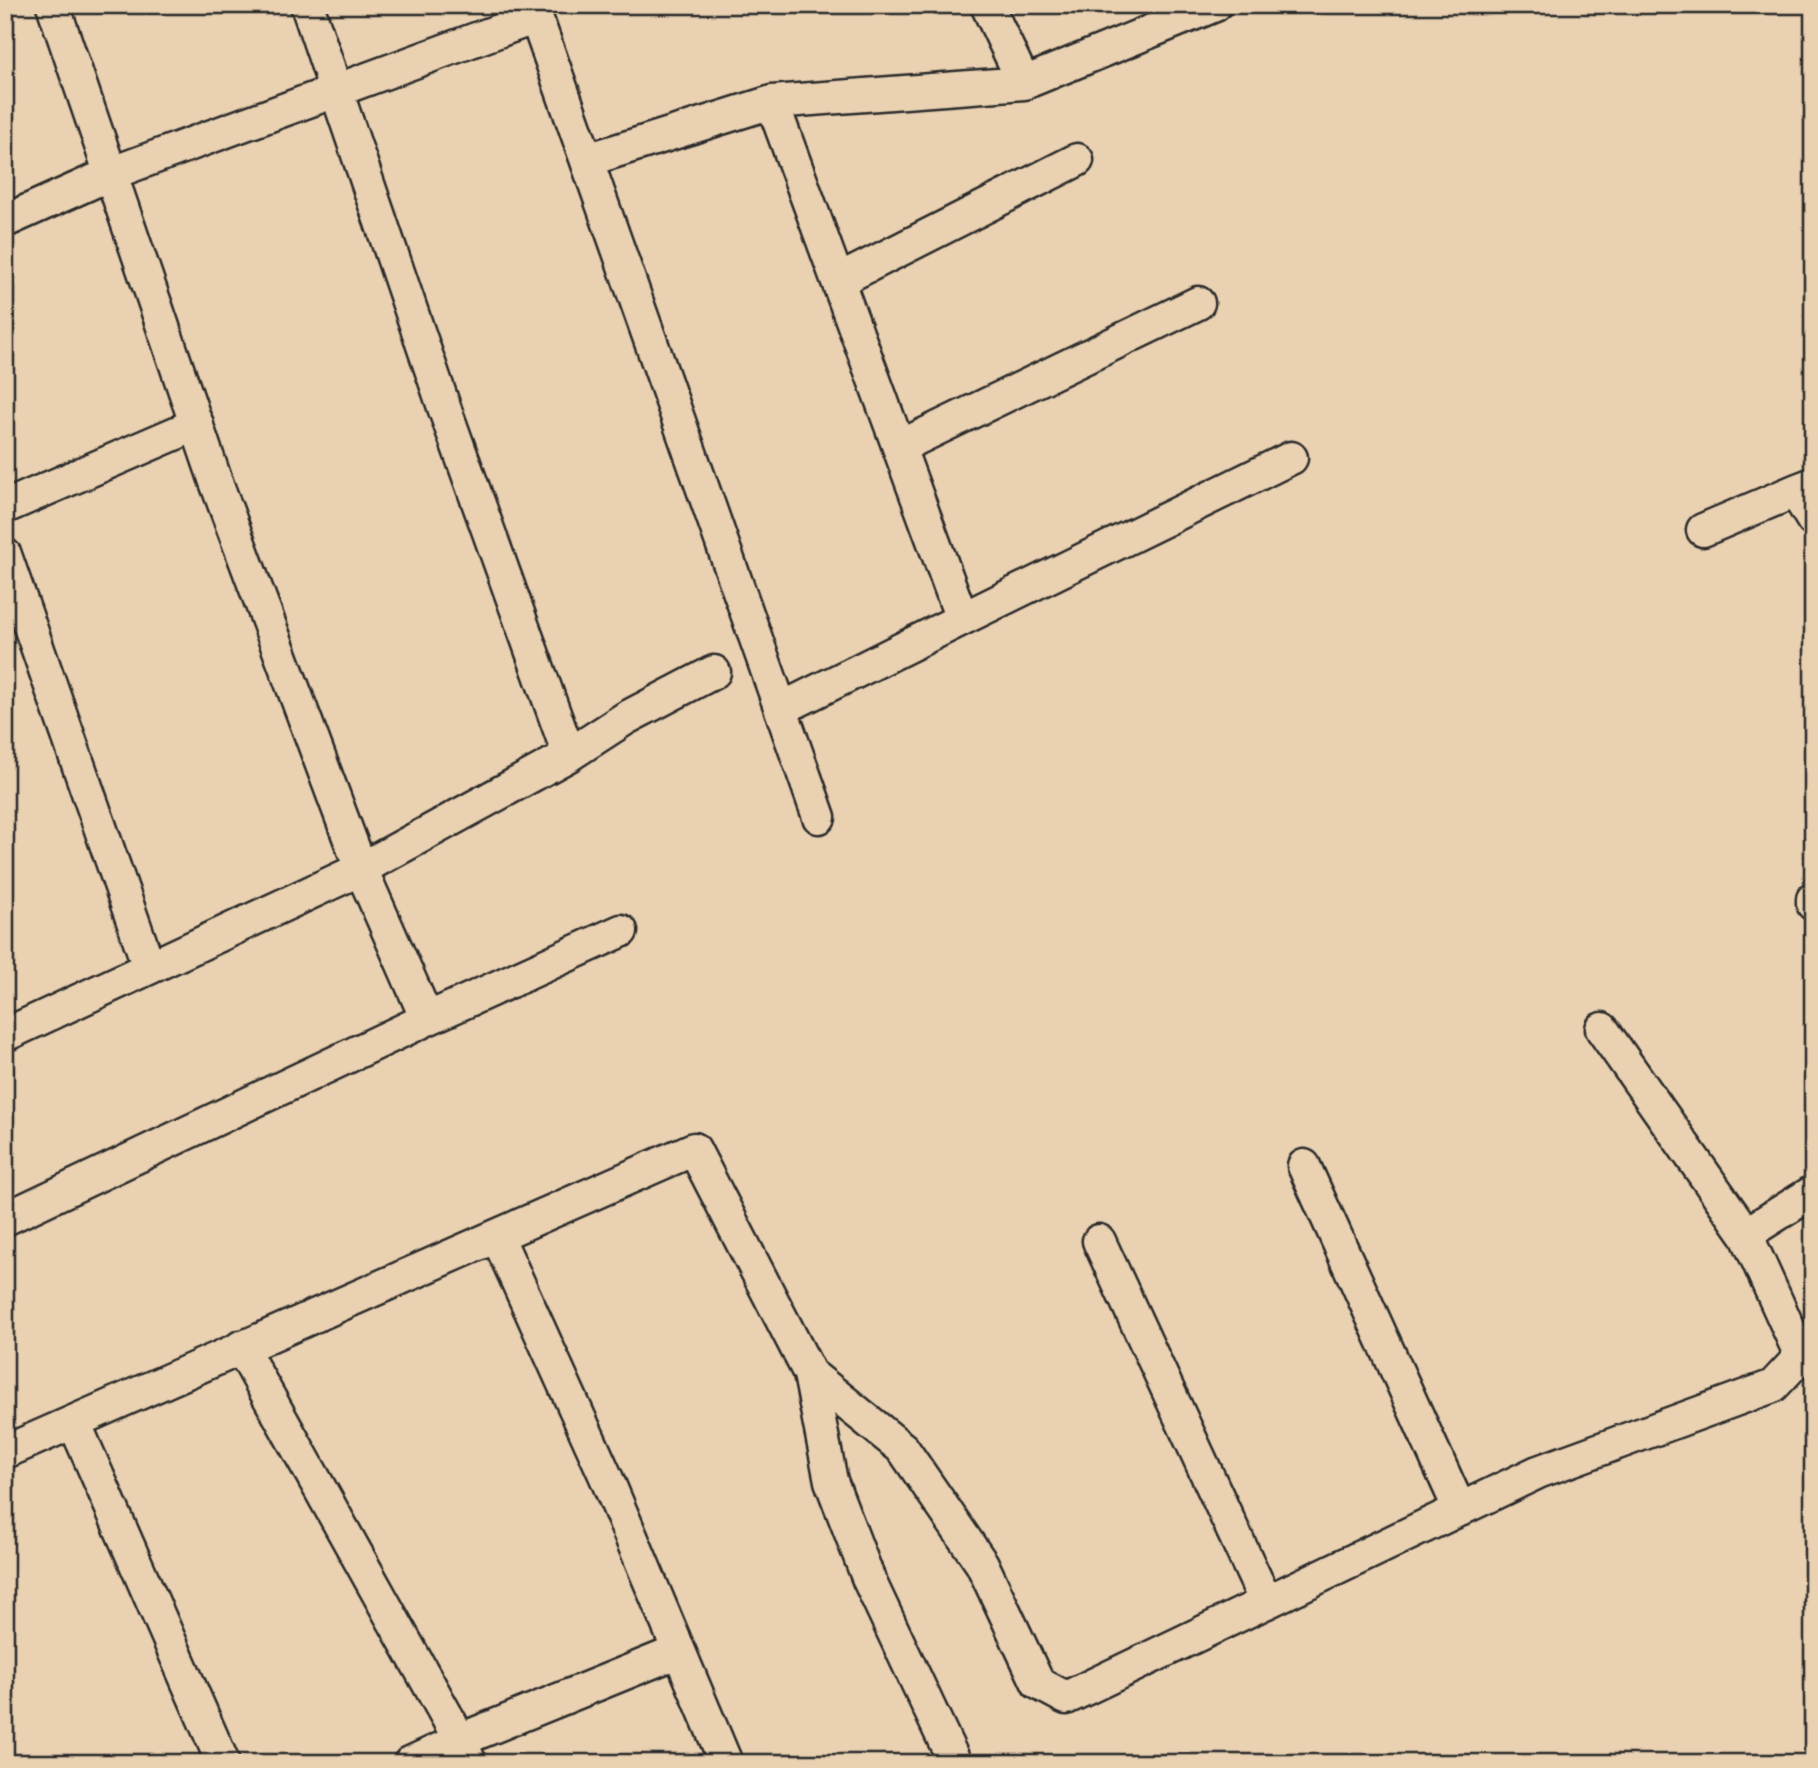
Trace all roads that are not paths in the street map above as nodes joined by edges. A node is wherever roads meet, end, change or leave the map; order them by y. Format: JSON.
{"nodes":[{"id":1,"x":52,"y":5,"type":"edge"},
{"id":2,"x":307,"y":5,"type":"edge"},
{"id":3,"x":987,"y":5,"type":"edge"},
{"id":4,"x":1215,"y":5,"type":"edge"},
{"id":5,"x":534,"y":11,"type":"edge"},
{"id":6,"x":1024,"y":83,"type":"junction"},
{"id":7,"x":336,"y":90,"type":"junction"},
{"id":8,"x":772,"y":102,"type":"junction"},
{"id":9,"x":587,"y":160,"type":"junction"},
{"id":10,"x":1077,"y":160,"type":"dead end"},
{"id":11,"x":112,"y":173,"type":"junction"},
{"id":12,"x":5,"y":221,"type":"edge"},
{"id":13,"x":838,"y":281,"type":"junction"},
{"id":14,"x":1198,"y":303,"type":"dead end"},
{"id":15,"x":197,"y":424,"type":"junction"},
{"id":16,"x":899,"y":447,"type":"junction"},
{"id":17,"x":1290,"y":458,"type":"dead end"},
{"id":18,"x":1804,"y":487,"type":"edge"},
{"id":19,"x":5,"y":507,"type":"edge"},
{"id":20,"x":1813,"y":520,"type":"edge"},
{"id":21,"x":1703,"y":530,"type":"dead end"},
{"id":22,"x":5,"y":555,"type":"edge"},
{"id":23,"x":962,"y":619,"type":"junction"},
{"id":24,"x":714,"y":672,"type":"dead end"},
{"id":25,"x":781,"y":709,"type":"junction"},
{"id":26,"x":569,"y":755,"type":"junction"},
{"id":27,"x":820,"y":817,"type":"dead end"},
{"id":28,"x":361,"y":869,"type":"junction"},
{"id":29,"x":621,"y":931,"type":"dead end"},
{"id":30,"x":149,"y":967,"type":"junction"},
{"id":31,"x":427,"y":1019,"type":"junction"},
{"id":32,"x":1602,"y":1029,"type":"dead end"},
{"id":33,"x":5,"y":1035,"type":"edge"},
{"id":34,"x":1304,"y":1166,"type":"dead end"},
{"id":35,"x":1813,"y":1192,"type":"edge"},
{"id":36,"x":5,"y":1219,"type":"edge"},
{"id":37,"x":1746,"y":1234,"type":"junction"},
{"id":38,"x":497,"y":1236,"type":"junction"},
{"id":39,"x":1099,"y":1241,"type":"dead end"},
{"id":40,"x":242,"y":1347,"type":"junction"},
{"id":41,"x":810,"y":1374,"type":"junction"},
{"id":42,"x":74,"y":1422,"type":"junction"},
{"id":43,"x":5,"y":1452,"type":"edge"},
{"id":44,"x":1460,"y":1510,"type":"junction"},
{"id":45,"x":1266,"y":1602,"type":"junction"},
{"id":46,"x":679,"y":1651,"type":"junction"},
{"id":47,"x":465,"y":1751,"type":"edge"},
{"id":48,"x":223,"y":1763,"type":"edge"},
{"id":49,"x":410,"y":1763,"type":"edge"},
{"id":50,"x":726,"y":1763,"type":"edge"},
{"id":51,"x":956,"y":1763,"type":"edge"}],
"edges":[{"from":1,"to":11,"type":"street"},
{"from":2,"to":7,"type":"street"},
{"from":3,"to":6,"type":"street"},
{"from":4,"to":6,"type":"street"},
{"from":5,"to":7,"type":"street"},
{"from":5,"to":9,"type":"street"},
{"from":6,"to":8,"type":"street"},
{"from":7,"to":11,"type":"street"},
{"from":7,"to":26,"type":"street"},
{"from":8,"to":9,"type":"street"},
{"from":8,"to":13,"type":"street"},
{"from":9,"to":25,"type":"street"},
{"from":10,"to":13,"type":"street"},
{"from":11,"to":12,"type":"street"},
{"from":11,"to":15,"type":"street"},
{"from":13,"to":16,"type":"street"},
{"from":14,"to":16,"type":"street"},
{"from":15,"to":19,"type":"street"},
{"from":15,"to":28,"type":"street"},
{"from":16,"to":23,"type":"street"},
{"from":17,"to":23,"type":"street"},
{"from":18,"to":20,"type":"street"},
{"from":18,"to":21,"type":"street"},
{"from":22,"to":30,"type":"street"},
{"from":23,"to":25,"type":"street"},
{"from":24,"to":26,"type":"street"},
{"from":25,"to":27,"type":"street"},
{"from":26,"to":28,"type":"street"},
{"from":28,"to":30,"type":"street"},
{"from":28,"to":31,"type":"street"},
{"from":29,"to":31,"type":"street"},
{"from":30,"to":33,"type":"street"},
{"from":31,"to":36,"type":"street"},
{"from":32,"to":37,"type":"street"},
{"from":34,"to":44,"type":"street"},
{"from":35,"to":37,"type":"street"},
{"from":37,"to":44,"type":"street"},
{"from":38,"to":40,"type":"street"},
{"from":38,"to":41,"type":"street"},
{"from":38,"to":46,"type":"street"},
{"from":39,"to":45,"type":"street"},
{"from":40,"to":42,"type":"street"},
{"from":40,"to":47,"type":"street"},
{"from":41,"to":45,"type":"street"},
{"from":41,"to":51,"type":"street"},
{"from":42,"to":43,"type":"street"},
{"from":42,"to":48,"type":"street"},
{"from":44,"to":45,"type":"street"},
{"from":46,"to":47,"type":"street"},
{"from":46,"to":50,"type":"street"},
{"from":47,"to":49,"type":"street"}]}
